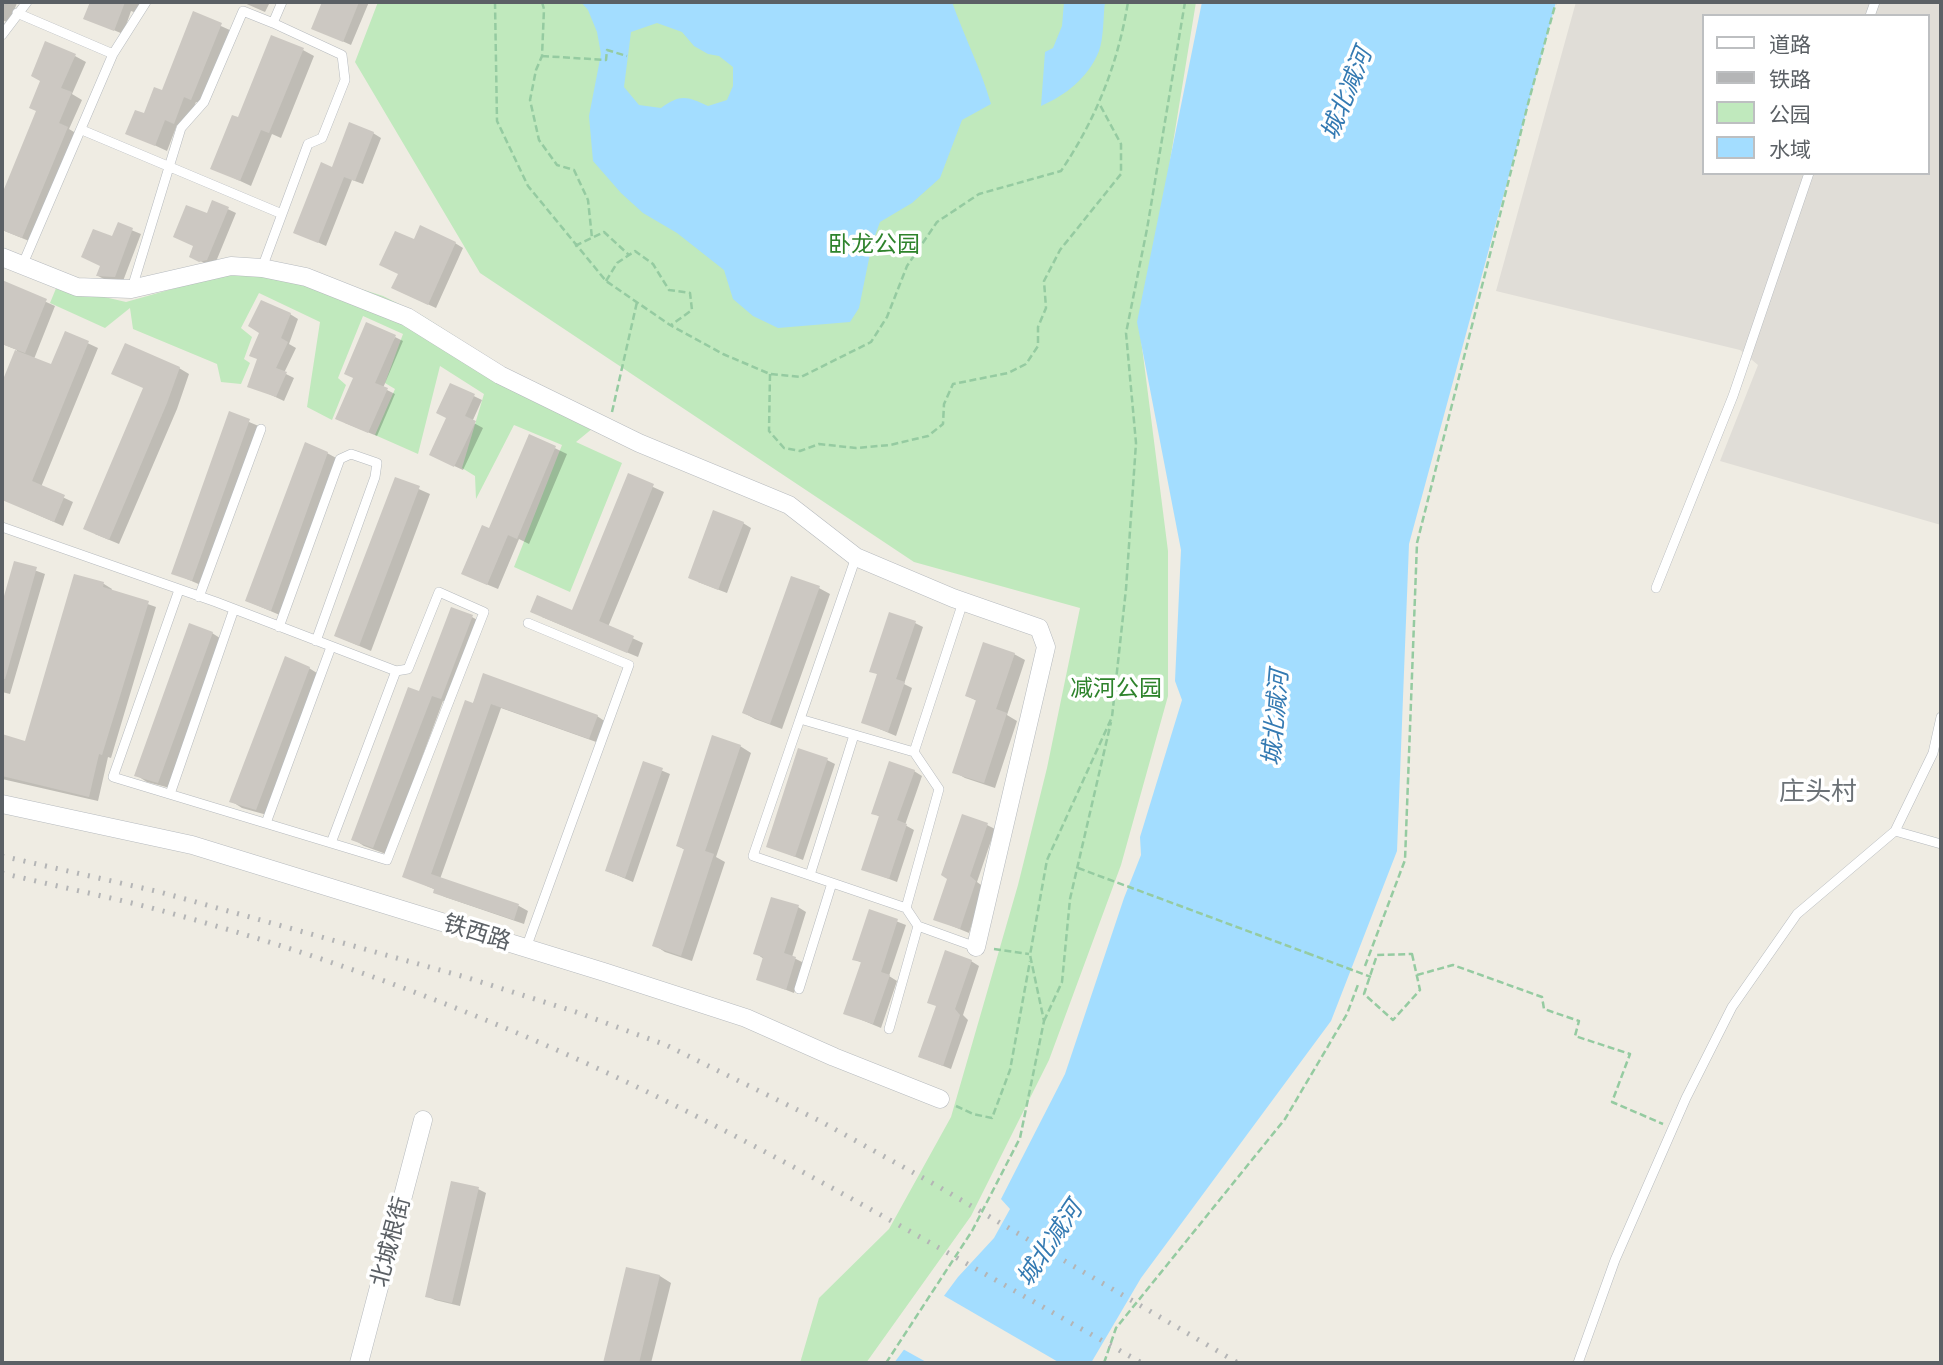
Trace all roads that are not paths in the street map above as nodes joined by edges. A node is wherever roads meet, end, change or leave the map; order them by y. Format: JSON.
{"nodes":[{"id":1,"x":26,"y":2,"type":"edge"},
{"id":2,"x":146,"y":2,"type":"edge"},
{"id":3,"x":282,"y":2,"type":"edge"},
{"id":4,"x":17,"y":13,"type":"junction"},
{"id":5,"x":273,"y":23,"type":"junction"},
{"id":6,"x":2,"y":35,"type":"edge"},
{"id":7,"x":113,"y":54,"type":"junction"},
{"id":8,"x":82,"y":130,"type":"junction"},
{"id":9,"x":169,"y":167,"type":"junction"},
{"id":10,"x":1809,"y":175,"type":"edge"},
{"id":11,"x":282,"y":214,"type":"junction"},
{"id":12,"x":2,"y":257,"type":"edge"},
{"id":13,"x":22,"y":266,"type":"junction"},
{"id":14,"x":261,"y":268,"type":"junction"},
{"id":15,"x":131,"y":289,"type":"junction"},
{"id":16,"x":261,"y":429,"type":"dead end"},
{"id":17,"x":2,"y":527,"type":"edge"},
{"id":18,"x":856,"y":557,"type":"junction"},
{"id":19,"x":1656,"y":588,"type":"dead end"},
{"id":20,"x":179,"y":590,"type":"junction"},
{"id":21,"x":199,"y":597,"type":"junction"},
{"id":22,"x":963,"y":601,"type":"junction"},
{"id":23,"x":234,"y":610,"type":"junction"},
{"id":24,"x":528,"y":623,"type":"dead end"},
{"id":25,"x":279,"y":627,"type":"junction"},
{"id":26,"x":316,"y":641,"type":"junction"},
{"id":27,"x":331,"y":647,"type":"junction"},
{"id":28,"x":396,"y":671,"type":"junction"},
{"id":29,"x":1941,"y":717,"type":"edge"},
{"id":30,"x":800,"y":719,"type":"junction"},
{"id":31,"x":854,"y":735,"type":"junction"},
{"id":32,"x":914,"y":752,"type":"junction"},
{"id":33,"x":170,"y":794,"type":"junction"},
{"id":34,"x":2,"y":804,"type":"edge"},
{"id":35,"x":266,"y":823,"type":"junction"},
{"id":36,"x":1895,"y":831,"type":"junction"},
{"id":37,"x":331,"y":843,"type":"junction"},
{"id":38,"x":1941,"y":844,"type":"edge"},
{"id":39,"x":810,"y":875,"type":"junction"},
{"id":40,"x":832,"y":883,"type":"junction"},
{"id":41,"x":906,"y":908,"type":"junction"},
{"id":42,"x":918,"y":926,"type":"junction"},
{"id":43,"x":976,"y":947,"type":"joint"},
{"id":44,"x":526,"y":948,"type":"junction"},
{"id":45,"x":799,"y":989,"type":"dead end"},
{"id":46,"x":889,"y":1029,"type":"dead end"},
{"id":47,"x":940,"y":1099,"type":"road end"},
{"id":48,"x":423,"y":1120,"type":"dead end"},
{"id":49,"x":359,"y":1363,"type":"edge"},
{"id":50,"x":1578,"y":1363,"type":"edge"}],
"edges":[{"from":1,"to":4,"type":"lane"},
{"from":2,"to":7,"type":"lane"},
{"from":3,"to":5,"type":"lane"},
{"from":4,"to":6,"type":"lane"},
{"from":4,"to":7,"type":"lane"},
{"from":5,"to":9,"type":"lane"},
{"from":5,"to":11,"type":"lane"},
{"from":7,"to":8,"type":"lane"},
{"from":8,"to":9,"type":"lane"},
{"from":8,"to":13,"type":"lane"},
{"from":9,"to":11,"type":"lane"},
{"from":9,"to":15,"type":"lane"},
{"from":10,"to":19,"type":"lane"},
{"from":11,"to":14,"type":"lane"},
{"from":12,"to":13,"type":"street"},
{"from":13,"to":15,"type":"street"},
{"from":14,"to":15,"type":"street"},
{"from":14,"to":18,"type":"street"},
{"from":16,"to":21,"type":"lane"},
{"from":17,"to":20,"type":"lane"},
{"from":18,"to":22,"type":"street"},
{"from":18,"to":30,"type":"lane"},
{"from":20,"to":21,"type":"lane"},
{"from":20,"to":33,"type":"lane"},
{"from":21,"to":23,"type":"lane"},
{"from":22,"to":32,"type":"lane"},
{"from":22,"to":43,"type":"street"},
{"from":23,"to":25,"type":"lane"},
{"from":23,"to":33,"type":"lane"},
{"from":24,"to":44,"type":"lane"},
{"from":25,"to":26,"type":"lane"},
{"from":25,"to":26,"type":"lane"},
{"from":26,"to":27,"type":"lane"},
{"from":27,"to":28,"type":"lane"},
{"from":27,"to":35,"type":"lane"},
{"from":28,"to":37,"type":"lane"},
{"from":28,"to":37,"type":"lane"},
{"from":29,"to":36,"type":"lane"},
{"from":30,"to":31,"type":"lane"},
{"from":30,"to":39,"type":"lane"},
{"from":31,"to":32,"type":"lane"},
{"from":31,"to":39,"type":"lane"},
{"from":32,"to":41,"type":"lane"},
{"from":33,"to":35,"type":"lane"},
{"from":34,"to":44,"type":"street","name":"铁西路"},
{"from":35,"to":37,"type":"lane"},
{"from":36,"to":38,"type":"lane"},
{"from":36,"to":50,"type":"lane"},
{"from":39,"to":40,"type":"lane"},
{"from":40,"to":41,"type":"lane"},
{"from":40,"to":45,"type":"lane"},
{"from":41,"to":42,"type":"lane"},
{"from":42,"to":43,"type":"lane"},
{"from":42,"to":46,"type":"lane"},
{"from":44,"to":47,"type":"street","name":"铁西路"},
{"from":48,"to":49,"type":"street","name":"北城根街"}]}
